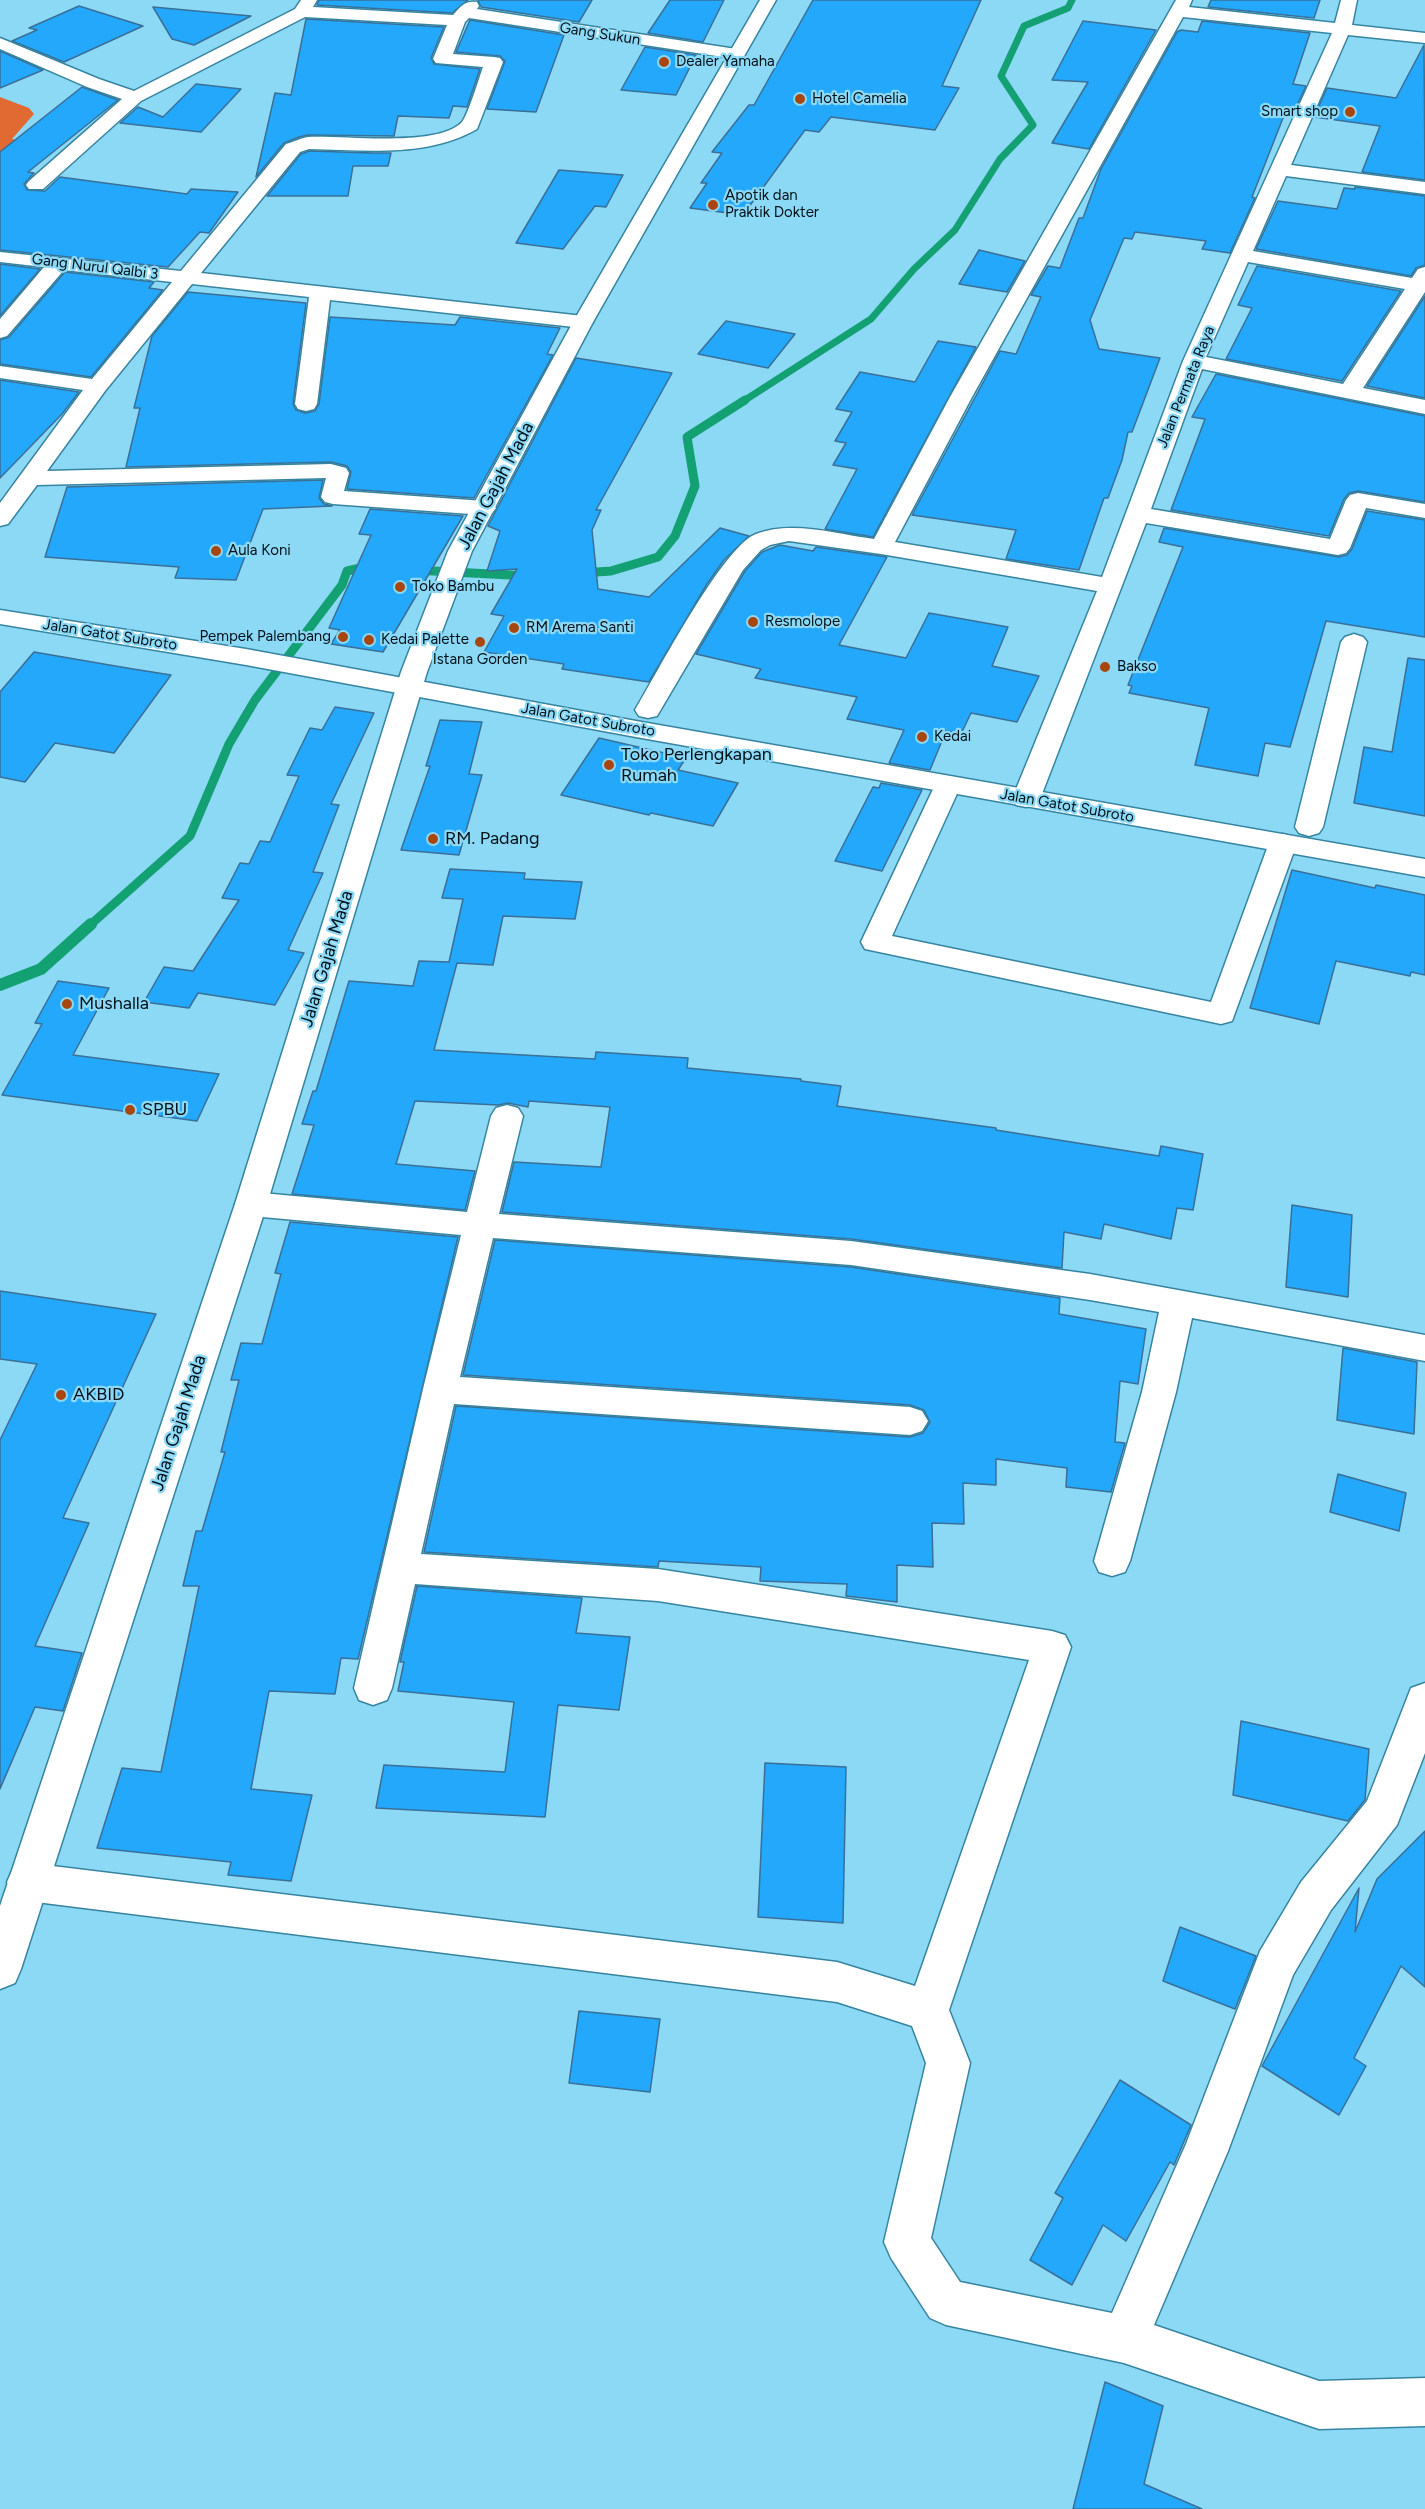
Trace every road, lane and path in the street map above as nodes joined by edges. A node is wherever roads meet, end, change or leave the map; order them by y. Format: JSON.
{"nodes":[{"id":1,"x":478,"y":0,"type":"edge"},
{"id":2,"x":768,"y":0,"type":"edge"},
{"id":3,"x":1348,"y":0,"type":"edge"},
{"id":4,"x":1181,"y":5,"type":"edge"},
{"id":5,"x":305,"y":6,"type":"edge"},
{"id":6,"x":461,"y":16,"type":"junction"},
{"id":7,"x":1342,"y":29,"type":"junction"},
{"id":8,"x":1425,"y":38,"type":"edge"},
{"id":9,"x":0,"y":43,"type":"edge"},
{"id":10,"x":736,"y":54,"type":"junction"},
{"id":11,"x":135,"y":97,"type":"junction"},
{"id":12,"x":1280,"y":169,"type":"junction"},
{"id":13,"x":36,"y":185,"type":"dead end"},
{"id":14,"x":1425,"y":188,"type":"edge"},
{"id":15,"x":1241,"y":255,"type":"junction"},
{"id":16,"x":5,"y":257,"type":"dead end"},
{"id":17,"x":59,"y":263,"type":"junction"},
{"id":18,"x":184,"y":278,"type":"junction"},
{"id":19,"x":1423,"y":281,"type":"edge"},
{"id":20,"x":320,"y":294,"type":"junction"},
{"id":21,"x":582,"y":322,"type":"junction"},
{"id":22,"x":0,"y":332,"type":"edge"},
{"id":23,"x":1194,"y":361,"type":"junction"},
{"id":24,"x":0,"y":372,"type":"edge"},
{"id":25,"x":97,"y":386,"type":"junction"},
{"id":26,"x":1350,"y":391,"type":"junction"},
{"id":27,"x":306,"y":404,"type":"dead end"},
{"id":28,"x":1425,"y":407,"type":"edge"},
{"id":29,"x":30,"y":478,"type":"junction"},
{"id":30,"x":484,"y":508,"type":"junction"},
{"id":31,"x":1425,"y":511,"type":"edge"},
{"id":32,"x":1136,"y":514,"type":"junction"},
{"id":33,"x":0,"y":519,"type":"edge"},
{"id":34,"x":881,"y":547,"type":"junction"},
{"id":35,"x":1110,"y":586,"type":"junction"},
{"id":36,"x":0,"y":596,"type":"edge"},
{"id":37,"x":0,"y":616,"type":"edge"},
{"id":38,"x":1354,"y":642,"type":"dead end"},
{"id":39,"x":252,"y":651,"type":"junction"},
{"id":40,"x":412,"y":680,"type":"junction"},
{"id":41,"x":648,"y":710,"type":"junction"},
{"id":42,"x":948,"y":785,"type":"junction"},
{"id":43,"x":1030,"y":788,"type":"junction"},
{"id":44,"x":1309,"y":827,"type":"junction"},
{"id":45,"x":1283,"y":843,"type":"junction"},
{"id":46,"x":1425,"y":845,"type":"edge"},
{"id":47,"x":1425,"y":868,"type":"edge"},
{"id":48,"x":507,"y":1116,"type":"dead end"},
{"id":49,"x":251,"y":1204,"type":"junction"},
{"id":50,"x":481,"y":1225,"type":"junction"},
{"id":51,"x":1178,"y":1303,"type":"junction"},
{"id":52,"x":1425,"y":1348,"type":"edge"},
{"id":53,"x":440,"y":1389,"type":"junction"},
{"id":54,"x":910,"y":1421,"type":"dead end"},
{"id":55,"x":1112,"y":1561,"type":"dead end"},
{"id":56,"x":401,"y":1568,"type":"junction"},
{"id":57,"x":373,"y":1688,"type":"dead end"},
{"id":58,"x":1425,"y":1700,"type":"edge"},
{"id":59,"x":28,"y":1882,"type":"junction"},
{"id":60,"x":0,"y":1969,"type":"edge"},
{"id":61,"x":928,"y":2010,"type":"junction"},
{"id":62,"x":1124,"y":2339,"type":"junction"},
{"id":63,"x":1425,"y":2402,"type":"edge"}],
"edges":[{"from":1,"to":6,"type":"street"},
{"from":2,"to":10,"type":"street","name":"Jalan Gajah Mada"},
{"from":3,"to":7,"type":"street","name":"Jalan Permata Raya"},
{"from":4,"to":7,"type":"street"},
{"from":4,"to":34,"type":"street"},
{"from":5,"to":6,"type":"street","name":"Gang Sukun"},
{"from":5,"to":11,"type":"street"},
{"from":6,"to":10,"type":"street","name":"Gang Sukun"},
{"from":6,"to":18,"type":"street"},
{"from":7,"to":8,"type":"street"},
{"from":7,"to":12,"type":"street","name":"Jalan Permata Raya"},
{"from":9,"to":11,"type":"street"},
{"from":10,"to":21,"type":"street","name":"Jalan Gajah Mada"},
{"from":11,"to":13,"type":"street"},
{"from":12,"to":14,"type":"street"},
{"from":12,"to":15,"type":"street","name":"Jalan Permata Raya"},
{"from":15,"to":19,"type":"street"},
{"from":15,"to":23,"type":"street","name":"Jalan Permata Raya"},
{"from":16,"to":17,"type":"street","name":"Gang Nurul Qalbi 3"},
{"from":17,"to":18,"type":"street","name":"Gang Nurul Qalbi 3"},
{"from":17,"to":22,"type":"street"},
{"from":18,"to":20,"type":"street","name":"Gang Nurul Qalbi 3"},
{"from":18,"to":25,"type":"street"},
{"from":19,"to":26,"type":"street"},
{"from":20,"to":21,"type":"street","name":"Gang Nurul Qalbi 3"},
{"from":20,"to":27,"type":"street"},
{"from":21,"to":30,"type":"street","name":"Jalan Gajah Mada"},
{"from":23,"to":26,"type":"street"},
{"from":23,"to":32,"type":"street","name":"Jalan Permata Raya"},
{"from":24,"to":25,"type":"street"},
{"from":25,"to":29,"type":"street"},
{"from":26,"to":28,"type":"street"},
{"from":29,"to":30,"type":"street"},
{"from":29,"to":33,"type":"street"},
{"from":30,"to":40,"type":"street","name":"Jalan Gajah Mada"},
{"from":31,"to":32,"type":"street"},
{"from":32,"to":35,"type":"street","name":"Jalan Permata Raya"},
{"from":34,"to":35,"type":"street"},
{"from":34,"to":41,"type":"street"},
{"from":35,"to":43,"type":"street","name":"Jalan Permata Raya"},
{"from":36,"to":39,"type":"street","name":"Jalan Gatot Subroto"},
{"from":37,"to":39,"type":"street","name":"Jalan Gatot Subroto"},
{"from":38,"to":44,"type":"street"},
{"from":39,"to":40,"type":"street","name":"Jalan Gatot Subroto"},
{"from":40,"to":41,"type":"street","name":"Jalan Gatot Subroto"},
{"from":40,"to":42,"type":"street","name":"Jalan Gatot Subroto"},
{"from":40,"to":49,"type":"street","name":"Jalan Gajah Mada"},
{"from":41,"to":43,"type":"street","name":"Jalan Gatot Subroto"},
{"from":42,"to":43,"type":"street","name":"Jalan Gatot Subroto"},
{"from":42,"to":45,"type":"street"},
{"from":43,"to":44,"type":"street","name":"Jalan Gatot Subroto"},
{"from":43,"to":45,"type":"street","name":"Jalan Gatot Subroto"},
{"from":44,"to":46,"type":"street","name":"Jalan Gatot Subroto"},
{"from":45,"to":47,"type":"street","name":"Jalan Gatot Subroto"},
{"from":48,"to":50,"type":"street"},
{"from":49,"to":50,"type":"street"},
{"from":49,"to":59,"type":"street","name":"Jalan Gajah Mada"},
{"from":50,"to":51,"type":"street"},
{"from":50,"to":53,"type":"street"},
{"from":51,"to":52,"type":"street"},
{"from":51,"to":55,"type":"street"},
{"from":53,"to":54,"type":"street"},
{"from":53,"to":56,"type":"street"},
{"from":56,"to":57,"type":"street"},
{"from":56,"to":61,"type":"street"},
{"from":58,"to":62,"type":"street"},
{"from":59,"to":60,"type":"street","name":"Jalan Gajah Mada"},
{"from":59,"to":61,"type":"street"},
{"from":61,"to":62,"type":"street"},
{"from":62,"to":63,"type":"street"}]}
